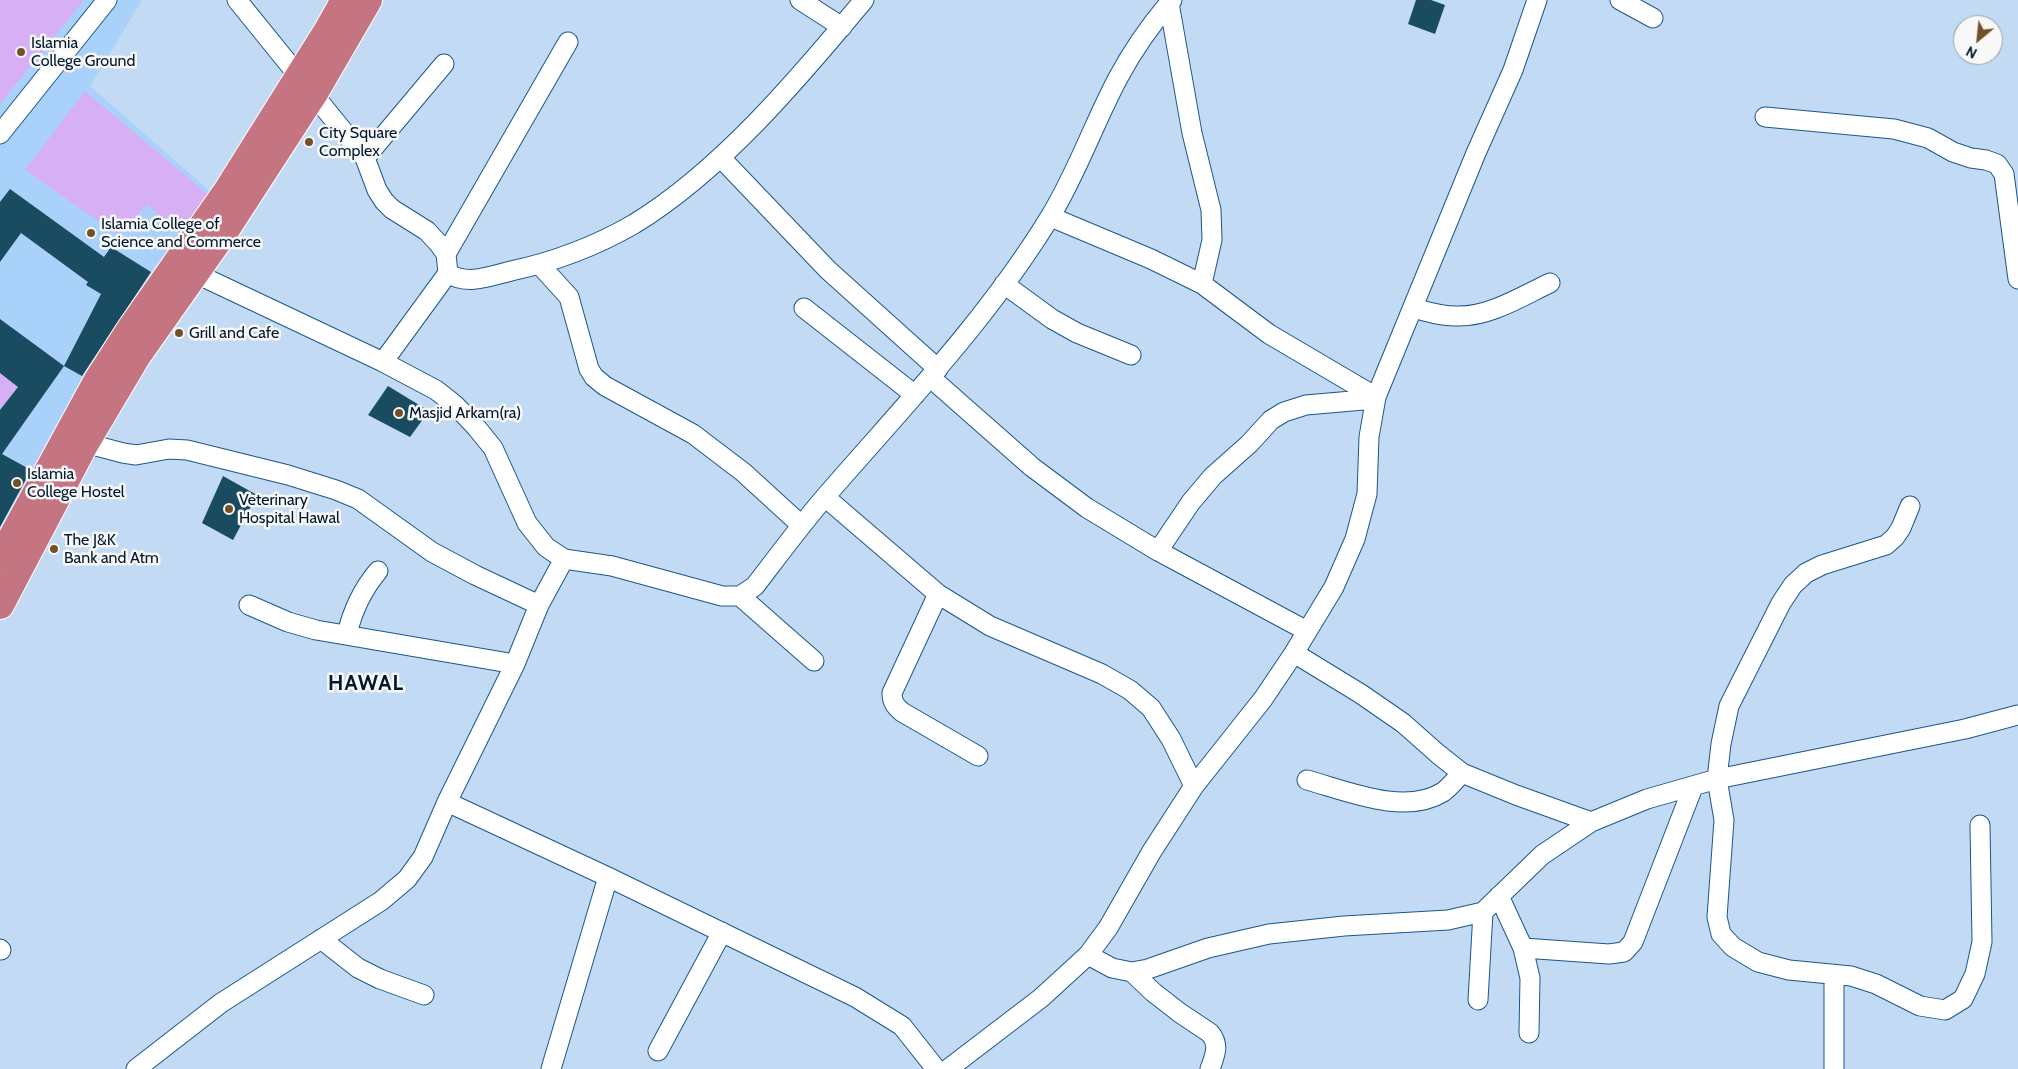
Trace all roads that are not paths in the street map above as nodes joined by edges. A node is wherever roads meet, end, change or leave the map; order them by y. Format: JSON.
{"nodes":[{"id":1,"x":106,"y":0,"type":"edge"},
{"id":2,"x":237,"y":0,"type":"edge"},
{"id":3,"x":344,"y":0,"type":"edge"},
{"id":4,"x":368,"y":0,"type":"edge"},
{"id":5,"x":800,"y":0,"type":"edge"},
{"id":6,"x":864,"y":0,"type":"edge"},
{"id":7,"x":1537,"y":0,"type":"edge"},
{"id":8,"x":1620,"y":0,"type":"edge"},
{"id":9,"x":1170,"y":1,"type":"edge"},
{"id":10,"x":1653,"y":18,"type":"dead end"},
{"id":11,"x":842,"y":27,"type":"junction"},
{"id":12,"x":568,"y":42,"type":"dead end"},
{"id":13,"x":444,"y":64,"type":"dead end"},
{"id":14,"x":307,"y":85,"type":"junction"},
{"id":15,"x":1765,"y":117,"type":"dead end"},
{"id":16,"x":0,"y":134,"type":"edge"},
{"id":17,"x":365,"y":158,"type":"junction"},
{"id":18,"x":721,"y":158,"type":"junction"},
{"id":19,"x":1051,"y":217,"type":"junction"},
{"id":20,"x":447,"y":263,"type":"junction"},
{"id":21,"x":540,"y":265,"type":"junction"},
{"id":22,"x":185,"y":269,"type":"junction"},
{"id":23,"x":2018,"y":279,"type":"edge"},
{"id":24,"x":1550,"y":282,"type":"dead end"},
{"id":25,"x":1004,"y":284,"type":"junction"},
{"id":26,"x":1202,"y":284,"type":"junction"},
{"id":27,"x":804,"y":308,"type":"dead end"},
{"id":28,"x":1413,"y":308,"type":"junction"},
{"id":29,"x":1131,"y":355,"type":"dead end"},
{"id":30,"x":383,"y":362,"type":"junction"},
{"id":31,"x":935,"y":373,"type":"junction"},
{"id":32,"x":914,"y":395,"type":"junction"},
{"id":33,"x":1376,"y":398,"type":"junction"},
{"id":34,"x":85,"y":443,"type":"junction"},
{"id":35,"x":825,"y":497,"type":"junction"},
{"id":36,"x":1910,"y":506,"type":"dead end"},
{"id":37,"x":801,"y":525,"type":"junction"},
{"id":38,"x":1158,"y":551,"type":"junction"},
{"id":39,"x":0,"y":560,"type":"edge"},
{"id":40,"x":564,"y":560,"type":"junction"},
{"id":41,"x":378,"y":571,"type":"dead end"},
{"id":42,"x":938,"y":594,"type":"junction"},
{"id":43,"x":740,"y":596,"type":"junction"},
{"id":44,"x":539,"y":604,"type":"junction"},
{"id":45,"x":0,"y":605,"type":"edge"},
{"id":46,"x":249,"y":605,"type":"dead end"},
{"id":47,"x":1307,"y":631,"type":"junction"},
{"id":48,"x":347,"y":634,"type":"junction"},
{"id":49,"x":1294,"y":652,"type":"junction"},
{"id":50,"x":814,"y":661,"type":"dead end"},
{"id":51,"x":515,"y":664,"type":"junction"},
{"id":52,"x":2018,"y":715,"type":"edge"},
{"id":53,"x":978,"y":756,"type":"dead end"},
{"id":54,"x":1462,"y":773,"type":"junction"},
{"id":55,"x":1717,"y":779,"type":"junction"},
{"id":56,"x":1307,"y":780,"type":"dead end"},
{"id":57,"x":1194,"y":786,"type":"junction"},
{"id":58,"x":1693,"y":787,"type":"junction"},
{"id":59,"x":447,"y":802,"type":"junction"},
{"id":60,"x":1591,"y":822,"type":"junction"},
{"id":61,"x":1980,"y":825,"type":"dead end"},
{"id":62,"x":608,"y":877,"type":"junction"},
{"id":63,"x":1499,"y":896,"type":"junction"},
{"id":64,"x":1483,"y":912,"type":"junction"},
{"id":65,"x":722,"y":932,"type":"junction"},
{"id":66,"x":321,"y":939,"type":"junction"},
{"id":67,"x":1523,"y":948,"type":"junction"},
{"id":68,"x":1088,"y":955,"type":"junction"},
{"id":69,"x":1132,"y":972,"type":"junction"},
{"id":70,"x":1834,"y":975,"type":"junction"},
{"id":71,"x":424,"y":995,"type":"dead end"},
{"id":72,"x":1478,"y":1000,"type":"dead end"},
{"id":73,"x":1529,"y":1033,"type":"dead end"},
{"id":74,"x":658,"y":1051,"type":"dead end"},
{"id":75,"x":136,"y":1069,"type":"edge"},
{"id":76,"x":551,"y":1069,"type":"edge"},
{"id":77,"x":936,"y":1069,"type":"edge"},
{"id":78,"x":948,"y":1069,"type":"edge"},
{"id":79,"x":1210,"y":1069,"type":"edge"},
{"id":80,"x":1834,"y":1069,"type":"edge"}],
"edges":[{"from":1,"to":16,"type":"street"},
{"from":2,"to":14,"type":"street"},
{"from":3,"to":14,"type":"highway"},
{"from":4,"to":14,"type":"highway"},
{"from":5,"to":11,"type":"street"},
{"from":6,"to":11,"type":"street"},
{"from":7,"to":28,"type":"street"},
{"from":8,"to":10,"type":"street"},
{"from":9,"to":19,"type":"street"},
{"from":9,"to":26,"type":"street"},
{"from":11,"to":18,"type":"street"},
{"from":12,"to":20,"type":"street"},
{"from":13,"to":17,"type":"street"},
{"from":14,"to":17,"type":"street"},
{"from":14,"to":22,"type":"highway"},
{"from":15,"to":23,"type":"street"},
{"from":17,"to":20,"type":"street"},
{"from":18,"to":21,"type":"street"},
{"from":18,"to":31,"type":"street"},
{"from":19,"to":25,"type":"street"},
{"from":19,"to":26,"type":"street"},
{"from":20,"to":21,"type":"street"},
{"from":20,"to":30,"type":"street"},
{"from":21,"to":37,"type":"street"},
{"from":22,"to":30,"type":"street"},
{"from":22,"to":34,"type":"highway"},
{"from":22,"to":39,"type":"highway"},
{"from":24,"to":28,"type":"street"},
{"from":25,"to":29,"type":"street"},
{"from":25,"to":31,"type":"street"},
{"from":26,"to":33,"type":"street"},
{"from":27,"to":32,"type":"street"},
{"from":28,"to":33,"type":"street"},
{"from":30,"to":40,"type":"street"},
{"from":31,"to":32,"type":"street"},
{"from":31,"to":38,"type":"street"},
{"from":32,"to":35,"type":"street"},
{"from":33,"to":38,"type":"street"},
{"from":33,"to":47,"type":"street"},
{"from":34,"to":44,"type":"street"},
{"from":34,"to":45,"type":"highway"},
{"from":35,"to":37,"type":"street"},
{"from":35,"to":42,"type":"street"},
{"from":36,"to":55,"type":"street"},
{"from":37,"to":43,"type":"street"},
{"from":38,"to":47,"type":"street"},
{"from":40,"to":43,"type":"street"},
{"from":40,"to":44,"type":"street"},
{"from":41,"to":48,"type":"street"},
{"from":42,"to":53,"type":"street"},
{"from":42,"to":57,"type":"street"},
{"from":43,"to":50,"type":"street"},
{"from":44,"to":51,"type":"street"},
{"from":46,"to":48,"type":"street"},
{"from":47,"to":49,"type":"street"},
{"from":48,"to":51,"type":"street"},
{"from":49,"to":54,"type":"street"},
{"from":49,"to":57,"type":"street"},
{"from":51,"to":59,"type":"street"},
{"from":52,"to":55,"type":"street"},
{"from":54,"to":56,"type":"street"},
{"from":54,"to":60,"type":"street"},
{"from":55,"to":58,"type":"street"},
{"from":55,"to":70,"type":"street"},
{"from":57,"to":68,"type":"street"},
{"from":58,"to":60,"type":"street"},
{"from":58,"to":67,"type":"street"},
{"from":59,"to":62,"type":"street"},
{"from":59,"to":66,"type":"street"},
{"from":60,"to":63,"type":"street"},
{"from":61,"to":70,"type":"street"},
{"from":62,"to":65,"type":"street"},
{"from":62,"to":76,"type":"street"},
{"from":63,"to":64,"type":"street"},
{"from":63,"to":67,"type":"street"},
{"from":64,"to":69,"type":"street"},
{"from":64,"to":72,"type":"street"},
{"from":65,"to":74,"type":"street"},
{"from":65,"to":77,"type":"street"},
{"from":66,"to":71,"type":"street"},
{"from":66,"to":75,"type":"street"},
{"from":67,"to":73,"type":"street"},
{"from":68,"to":69,"type":"street"},
{"from":68,"to":78,"type":"street"},
{"from":69,"to":79,"type":"street"},
{"from":70,"to":80,"type":"street"}]}
